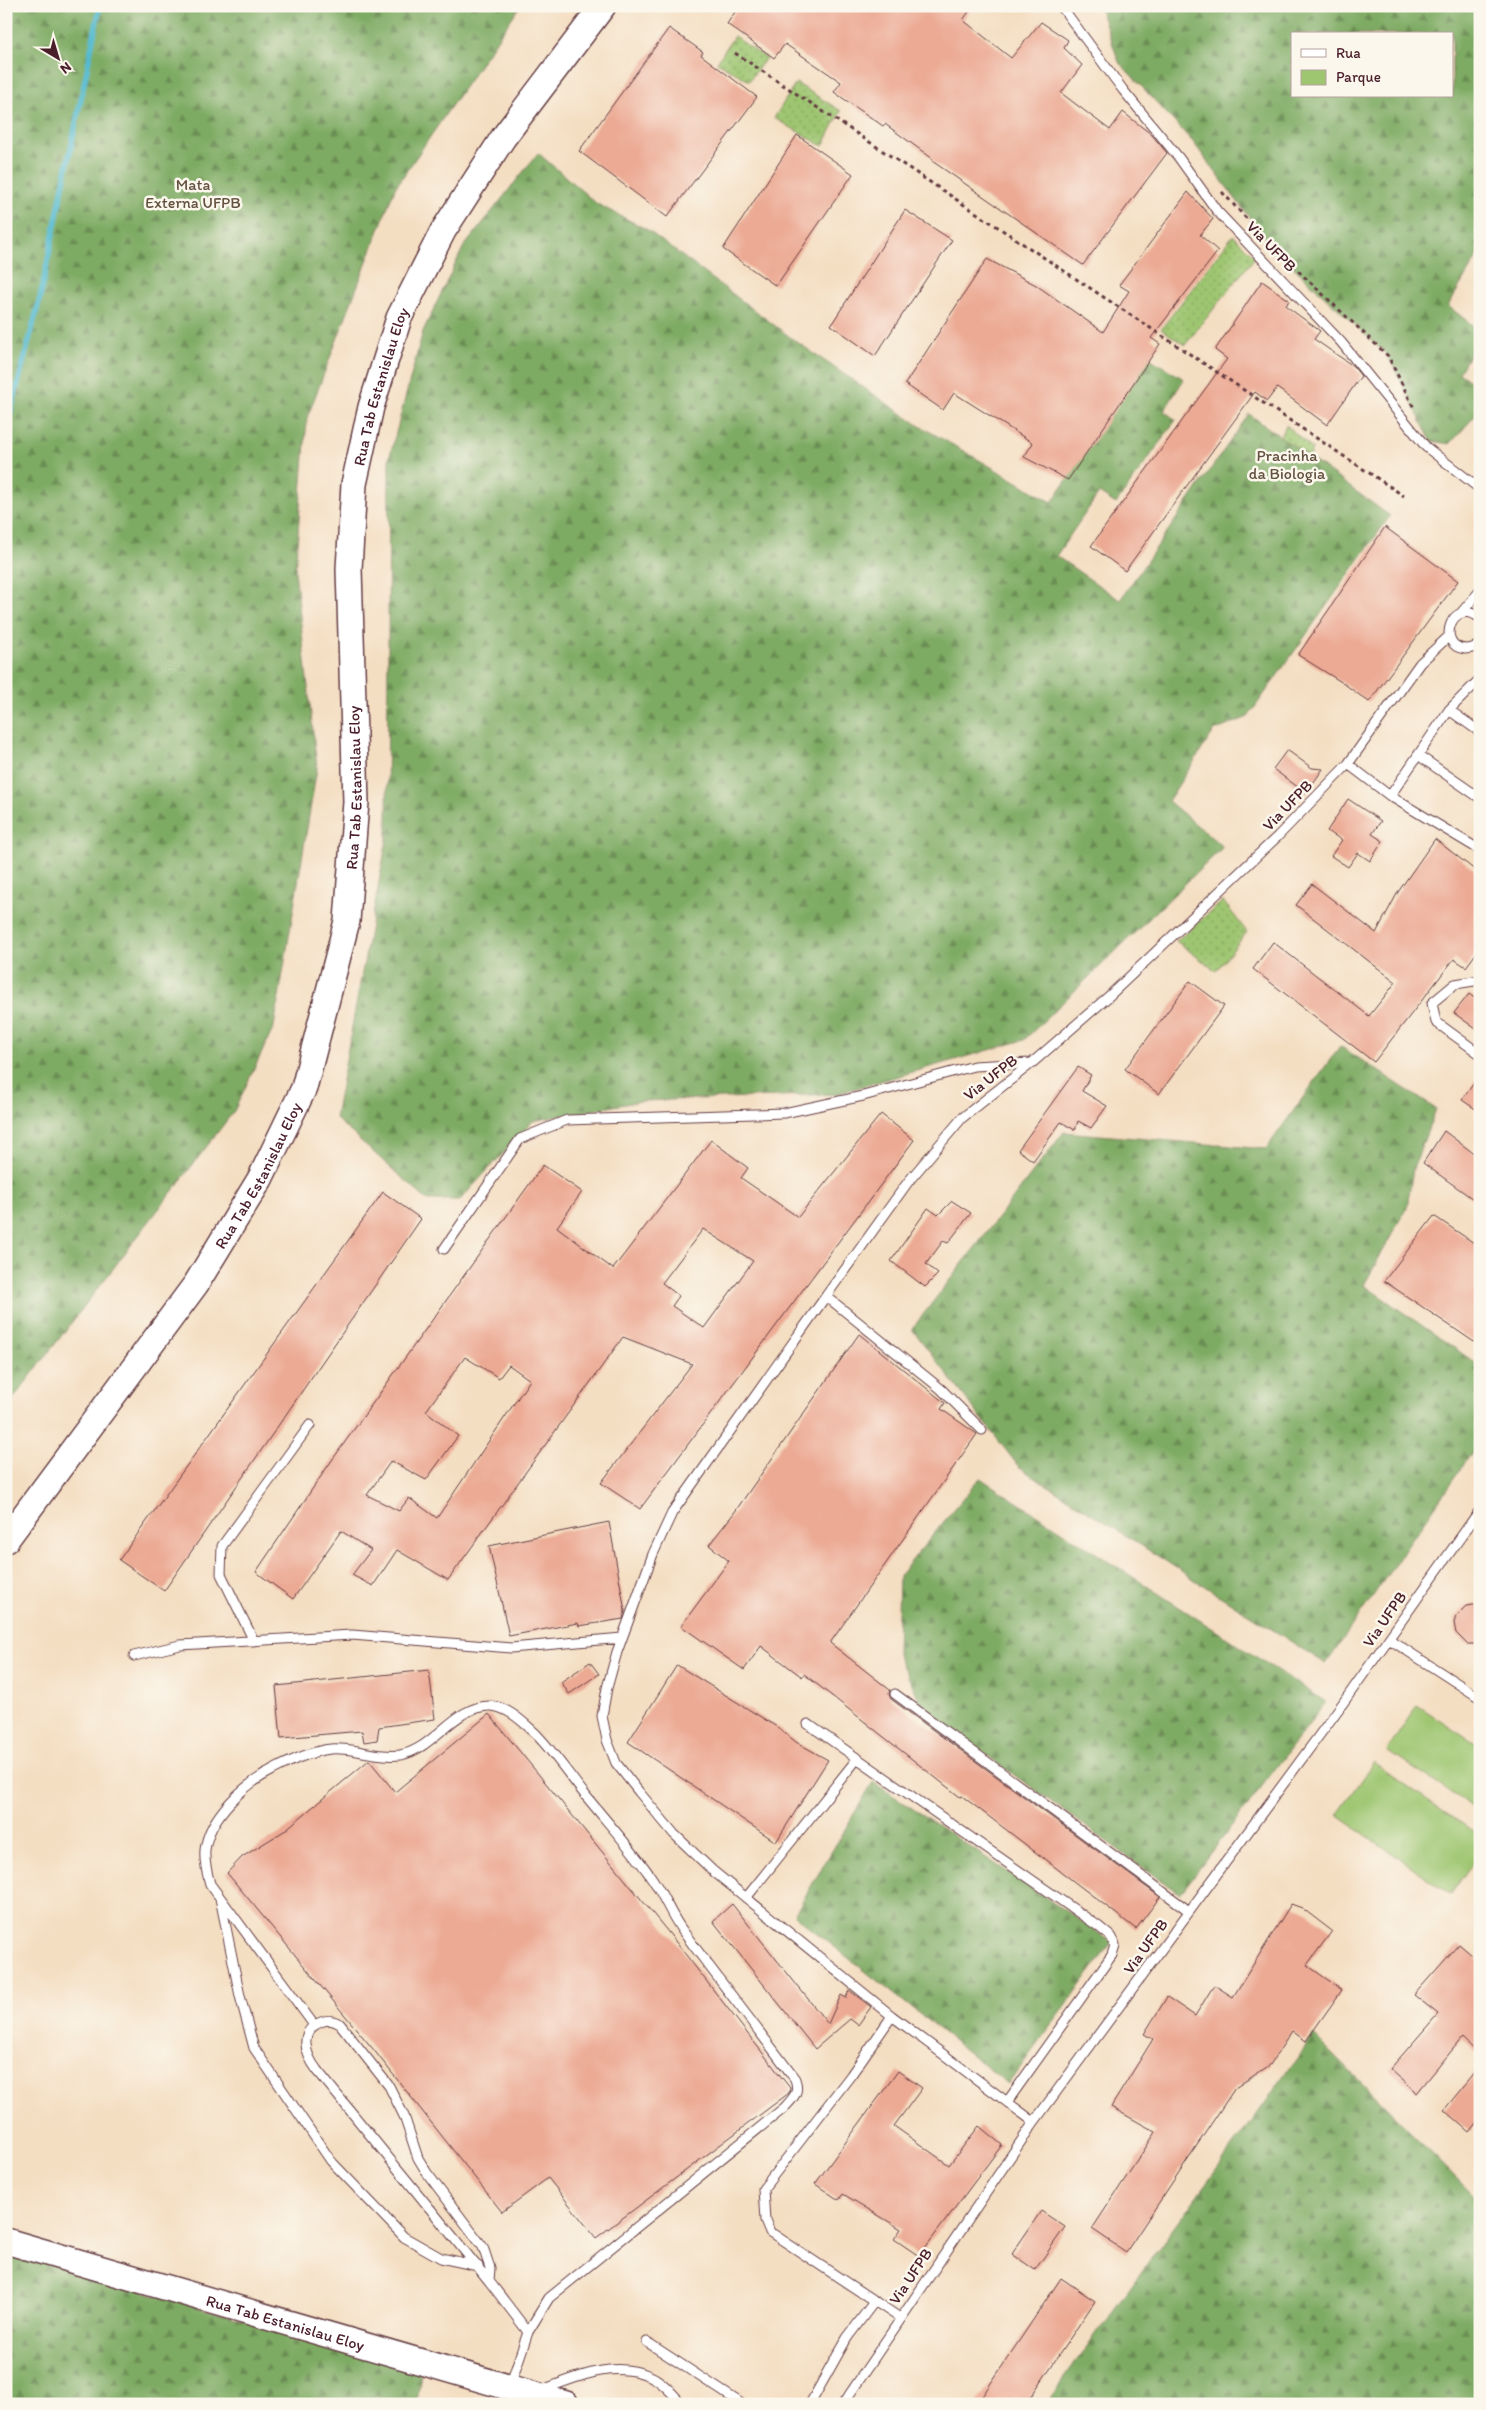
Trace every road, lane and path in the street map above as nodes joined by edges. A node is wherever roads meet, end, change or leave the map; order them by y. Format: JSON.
{"nodes":[{"id":1,"x":603,"y":6,"type":"edge"},
{"id":2,"x":1061,"y":6,"type":"edge"},
{"id":3,"x":735,"y":53,"type":"dead end"},
{"id":4,"x":1217,"y":185,"type":"dead end"},
{"id":5,"x":1263,"y":237,"type":"dead end"},
{"id":6,"x":1270,"y":244,"type":"dead end"},
{"id":7,"x":1418,"y":416,"type":"dead end"},
{"id":8,"x":1480,"y":489,"type":"edge"},
{"id":9,"x":1404,"y":496,"type":"dead end"},
{"id":10,"x":1480,"y":591,"type":"edge"},
{"id":11,"x":1461,"y":613,"type":"junction"},
{"id":12,"x":1480,"y":618,"type":"edge"},
{"id":13,"x":1449,"y":636,"type":"junction"},
{"id":14,"x":1480,"y":644,"type":"edge"},
{"id":15,"x":1480,"y":679,"type":"edge"},
{"id":16,"x":1449,"y":710,"type":"junction"},
{"id":17,"x":1480,"y":732,"type":"edge"},
{"id":18,"x":1418,"y":755,"type":"junction"},
{"id":19,"x":1348,"y":764,"type":"junction"},
{"id":20,"x":1390,"y":796,"type":"junction"},
{"id":21,"x":1480,"y":798,"type":"edge"},
{"id":22,"x":1480,"y":850,"type":"edge"},
{"id":23,"x":1480,"y":980,"type":"edge"},
{"id":24,"x":1480,"y":1054,"type":"edge"},
{"id":25,"x":1032,"y":1064,"type":"junction"},
{"id":26,"x":444,"y":1249,"type":"dead end"},
{"id":27,"x":826,"y":1296,"type":"junction"},
{"id":28,"x":310,"y":1425,"type":"dead end"},
{"id":29,"x":982,"y":1430,"type":"dead end"},
{"id":30,"x":1480,"y":1510,"type":"edge"},
{"id":31,"x":6,"y":1540,"type":"edge"},
{"id":32,"x":622,"y":1638,"type":"junction"},
{"id":33,"x":1388,"y":1639,"type":"junction"},
{"id":34,"x":254,"y":1641,"type":"junction"},
{"id":35,"x":134,"y":1656,"type":"dead end"},
{"id":36,"x":895,"y":1694,"type":"dead end"},
{"id":37,"x":1480,"y":1698,"type":"edge"},
{"id":38,"x":808,"y":1724,"type":"dead end"},
{"id":39,"x":858,"y":1759,"type":"junction"},
{"id":40,"x":219,"y":1896,"type":"junction"},
{"id":41,"x":746,"y":1898,"type":"junction"},
{"id":42,"x":1190,"y":1911,"type":"junction"},
{"id":43,"x":892,"y":2016,"type":"junction"},
{"id":44,"x":314,"y":2025,"type":"junction"},
{"id":45,"x":1007,"y":2102,"type":"junction"},
{"id":46,"x":1034,"y":2122,"type":"junction"},
{"id":47,"x":6,"y":2241,"type":"edge"},
{"id":48,"x":478,"y":2266,"type":"junction"},
{"id":49,"x":489,"y":2281,"type":"junction"},
{"id":50,"x":874,"y":2302,"type":"junction"},
{"id":51,"x":900,"y":2318,"type":"junction"},
{"id":52,"x":528,"y":2332,"type":"junction"},
{"id":53,"x":647,"y":2342,"type":"dead end"},
{"id":54,"x":521,"y":2391,"type":"junction"},
{"id":55,"x":566,"y":2404,"type":"edge"},
{"id":56,"x":682,"y":2404,"type":"edge"},
{"id":57,"x":742,"y":2404,"type":"edge"},
{"id":58,"x":810,"y":2404,"type":"edge"},
{"id":59,"x":843,"y":2404,"type":"edge"}],
"edges":[{"from":1,"to":31,"type":"street","name":"Rua Tab Estanislau Eloy"},
{"from":2,"to":8,"type":"lane","name":"Via UFPB"},
{"from":3,"to":9,"type":"path"},
{"from":4,"to":5,"type":"path"},
{"from":6,"to":7,"type":"path"},
{"from":10,"to":11,"type":"lane"},
{"from":11,"to":12,"type":"lane"},
{"from":11,"to":13,"type":"lane"},
{"from":13,"to":14,"type":"lane"},
{"from":13,"to":19,"type":"lane","name":"Via UFPB"},
{"from":15,"to":16,"type":"lane"},
{"from":16,"to":17,"type":"lane"},
{"from":16,"to":18,"type":"lane"},
{"from":18,"to":20,"type":"lane"},
{"from":18,"to":21,"type":"lane"},
{"from":19,"to":20,"type":"lane"},
{"from":19,"to":25,"type":"lane","name":"Via UFPB"},
{"from":20,"to":22,"type":"lane"},
{"from":23,"to":24,"type":"lane"},
{"from":25,"to":26,"type":"lane"},
{"from":25,"to":27,"type":"lane","name":"Via UFPB"},
{"from":27,"to":29,"type":"lane"},
{"from":27,"to":32,"type":"lane","name":"Via UFPB"},
{"from":28,"to":34,"type":"lane"},
{"from":30,"to":33,"type":"lane","name":"Via UFPB"},
{"from":32,"to":34,"type":"lane"},
{"from":32,"to":41,"type":"lane","name":"Via UFPB"},
{"from":33,"to":37,"type":"lane"},
{"from":33,"to":42,"type":"lane","name":"Via UFPB"},
{"from":34,"to":35,"type":"lane"},
{"from":36,"to":42,"type":"lane"},
{"from":38,"to":39,"type":"lane"},
{"from":39,"to":41,"type":"lane"},
{"from":39,"to":45,"type":"lane"},
{"from":40,"to":44,"type":"lane"},
{"from":40,"to":48,"type":"lane"},
{"from":40,"to":52,"type":"lane"},
{"from":41,"to":43,"type":"lane","name":"Via UFPB"},
{"from":42,"to":46,"type":"lane","name":"Via UFPB"},
{"from":43,"to":45,"type":"lane","name":"Via UFPB"},
{"from":43,"to":50,"type":"lane"},
{"from":44,"to":48,"type":"lane"},
{"from":44,"to":49,"type":"lane"},
{"from":45,"to":46,"type":"lane","name":"Via UFPB"},
{"from":46,"to":51,"type":"lane","name":"Via UFPB"},
{"from":47,"to":54,"type":"street","name":"Rua Tab Estanislau Eloy"},
{"from":48,"to":49,"type":"lane"},
{"from":49,"to":52,"type":"lane"},
{"from":50,"to":51,"type":"lane"},
{"from":50,"to":58,"type":"lane"},
{"from":51,"to":59,"type":"lane","name":"Via UFPB"},
{"from":52,"to":54,"type":"lane"},
{"from":53,"to":57,"type":"lane"},
{"from":54,"to":55,"type":"street","name":"Rua Tab Estanislau Eloy"},
{"from":54,"to":56,"type":"lane"}]}
